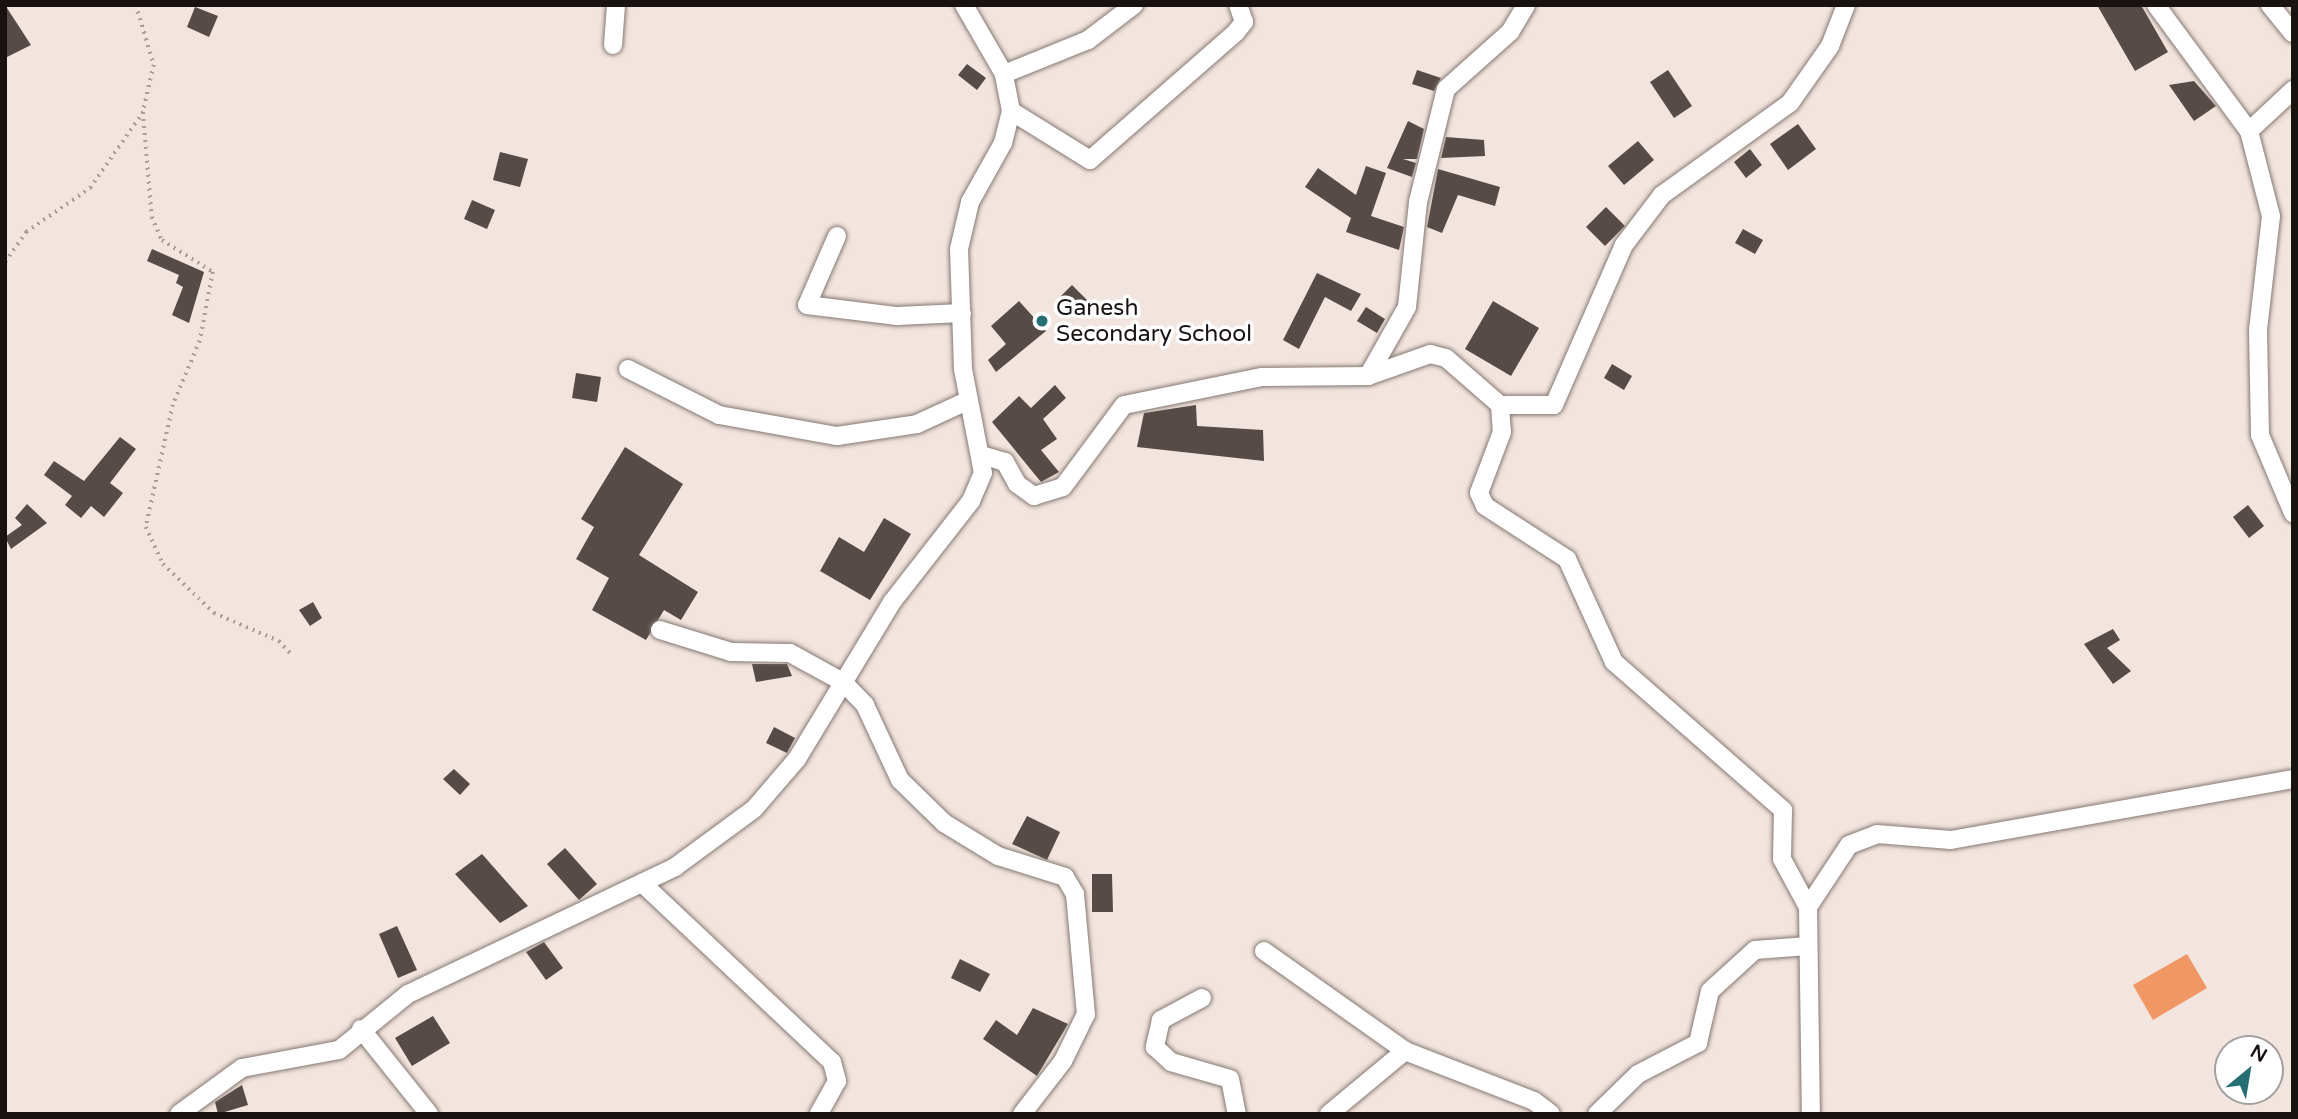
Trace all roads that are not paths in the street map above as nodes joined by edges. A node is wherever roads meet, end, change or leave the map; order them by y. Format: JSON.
{"nodes":[{"id":1,"x":616,"y":5,"type":"edge"},
{"id":2,"x":964,"y":5,"type":"edge"},
{"id":3,"x":1134,"y":5,"type":"edge"},
{"id":4,"x":1238,"y":5,"type":"edge"},
{"id":5,"x":1526,"y":5,"type":"edge"},
{"id":6,"x":1846,"y":5,"type":"edge"},
{"id":7,"x":2156,"y":5,"type":"edge"},
{"id":8,"x":2270,"y":5,"type":"edge"},
{"id":9,"x":2293,"y":33,"type":"edge"},
{"id":10,"x":613,"y":44,"type":"dead end"},
{"id":11,"x":1004,"y":74,"type":"junction"},
{"id":12,"x":2293,"y":90,"type":"edge"},
{"id":13,"x":1011,"y":111,"type":"junction"},
{"id":14,"x":2249,"y":131,"type":"junction"},
{"id":15,"x":837,"y":236,"type":"dead end"},
{"id":16,"x":962,"y":313,"type":"junction"},
{"id":17,"x":628,"y":369,"type":"dead end"},
{"id":18,"x":1368,"y":376,"type":"junction"},
{"id":19,"x":967,"y":401,"type":"junction"},
{"id":20,"x":1500,"y":405,"type":"junction"},
{"id":21,"x":985,"y":456,"type":"junction"},
{"id":22,"x":2293,"y":513,"type":"edge"},
{"id":23,"x":660,"y":630,"type":"dead end"},
{"id":24,"x":844,"y":682,"type":"junction"},
{"id":25,"x":2293,"y":779,"type":"edge"},
{"id":26,"x":642,"y":883,"type":"junction"},
{"id":27,"x":1808,"y":907,"type":"junction"},
{"id":28,"x":1808,"y":946,"type":"junction"},
{"id":29,"x":1264,"y":951,"type":"dead end"},
{"id":30,"x":1202,"y":998,"type":"dead end"},
{"id":31,"x":361,"y":1029,"type":"junction"},
{"id":32,"x":1405,"y":1051,"type":"junction"},
{"id":33,"x":178,"y":1114,"type":"edge"},
{"id":34,"x":429,"y":1114,"type":"edge"},
{"id":35,"x":819,"y":1114,"type":"edge"},
{"id":36,"x":1022,"y":1114,"type":"edge"},
{"id":37,"x":1237,"y":1114,"type":"edge"},
{"id":38,"x":1329,"y":1114,"type":"edge"},
{"id":39,"x":1551,"y":1114,"type":"edge"},
{"id":40,"x":1597,"y":1114,"type":"edge"},
{"id":41,"x":1811,"y":1114,"type":"edge"}],
"edges":[{"from":1,"to":10,"type":"street"},
{"from":2,"to":11,"type":"street"},
{"from":3,"to":11,"type":"street"},
{"from":4,"to":13,"type":"street"},
{"from":5,"to":18,"type":"street"},
{"from":6,"to":20,"type":"street"},
{"from":7,"to":14,"type":"street"},
{"from":8,"to":9,"type":"street"},
{"from":11,"to":13,"type":"street"},
{"from":12,"to":14,"type":"street"},
{"from":13,"to":16,"type":"street"},
{"from":14,"to":22,"type":"street"},
{"from":15,"to":16,"type":"street"},
{"from":16,"to":19,"type":"street"},
{"from":17,"to":19,"type":"street"},
{"from":18,"to":20,"type":"street"},
{"from":18,"to":21,"type":"street"},
{"from":19,"to":21,"type":"street"},
{"from":20,"to":27,"type":"street"},
{"from":21,"to":24,"type":"street"},
{"from":23,"to":24,"type":"street"},
{"from":24,"to":26,"type":"street"},
{"from":24,"to":36,"type":"street"},
{"from":25,"to":27,"type":"street"},
{"from":26,"to":31,"type":"street"},
{"from":26,"to":35,"type":"street"},
{"from":27,"to":28,"type":"street"},
{"from":28,"to":40,"type":"street"},
{"from":28,"to":41,"type":"street"},
{"from":29,"to":32,"type":"street"},
{"from":30,"to":37,"type":"street"},
{"from":31,"to":33,"type":"street"},
{"from":31,"to":34,"type":"street"},
{"from":32,"to":38,"type":"street"},
{"from":32,"to":39,"type":"street"}]}
